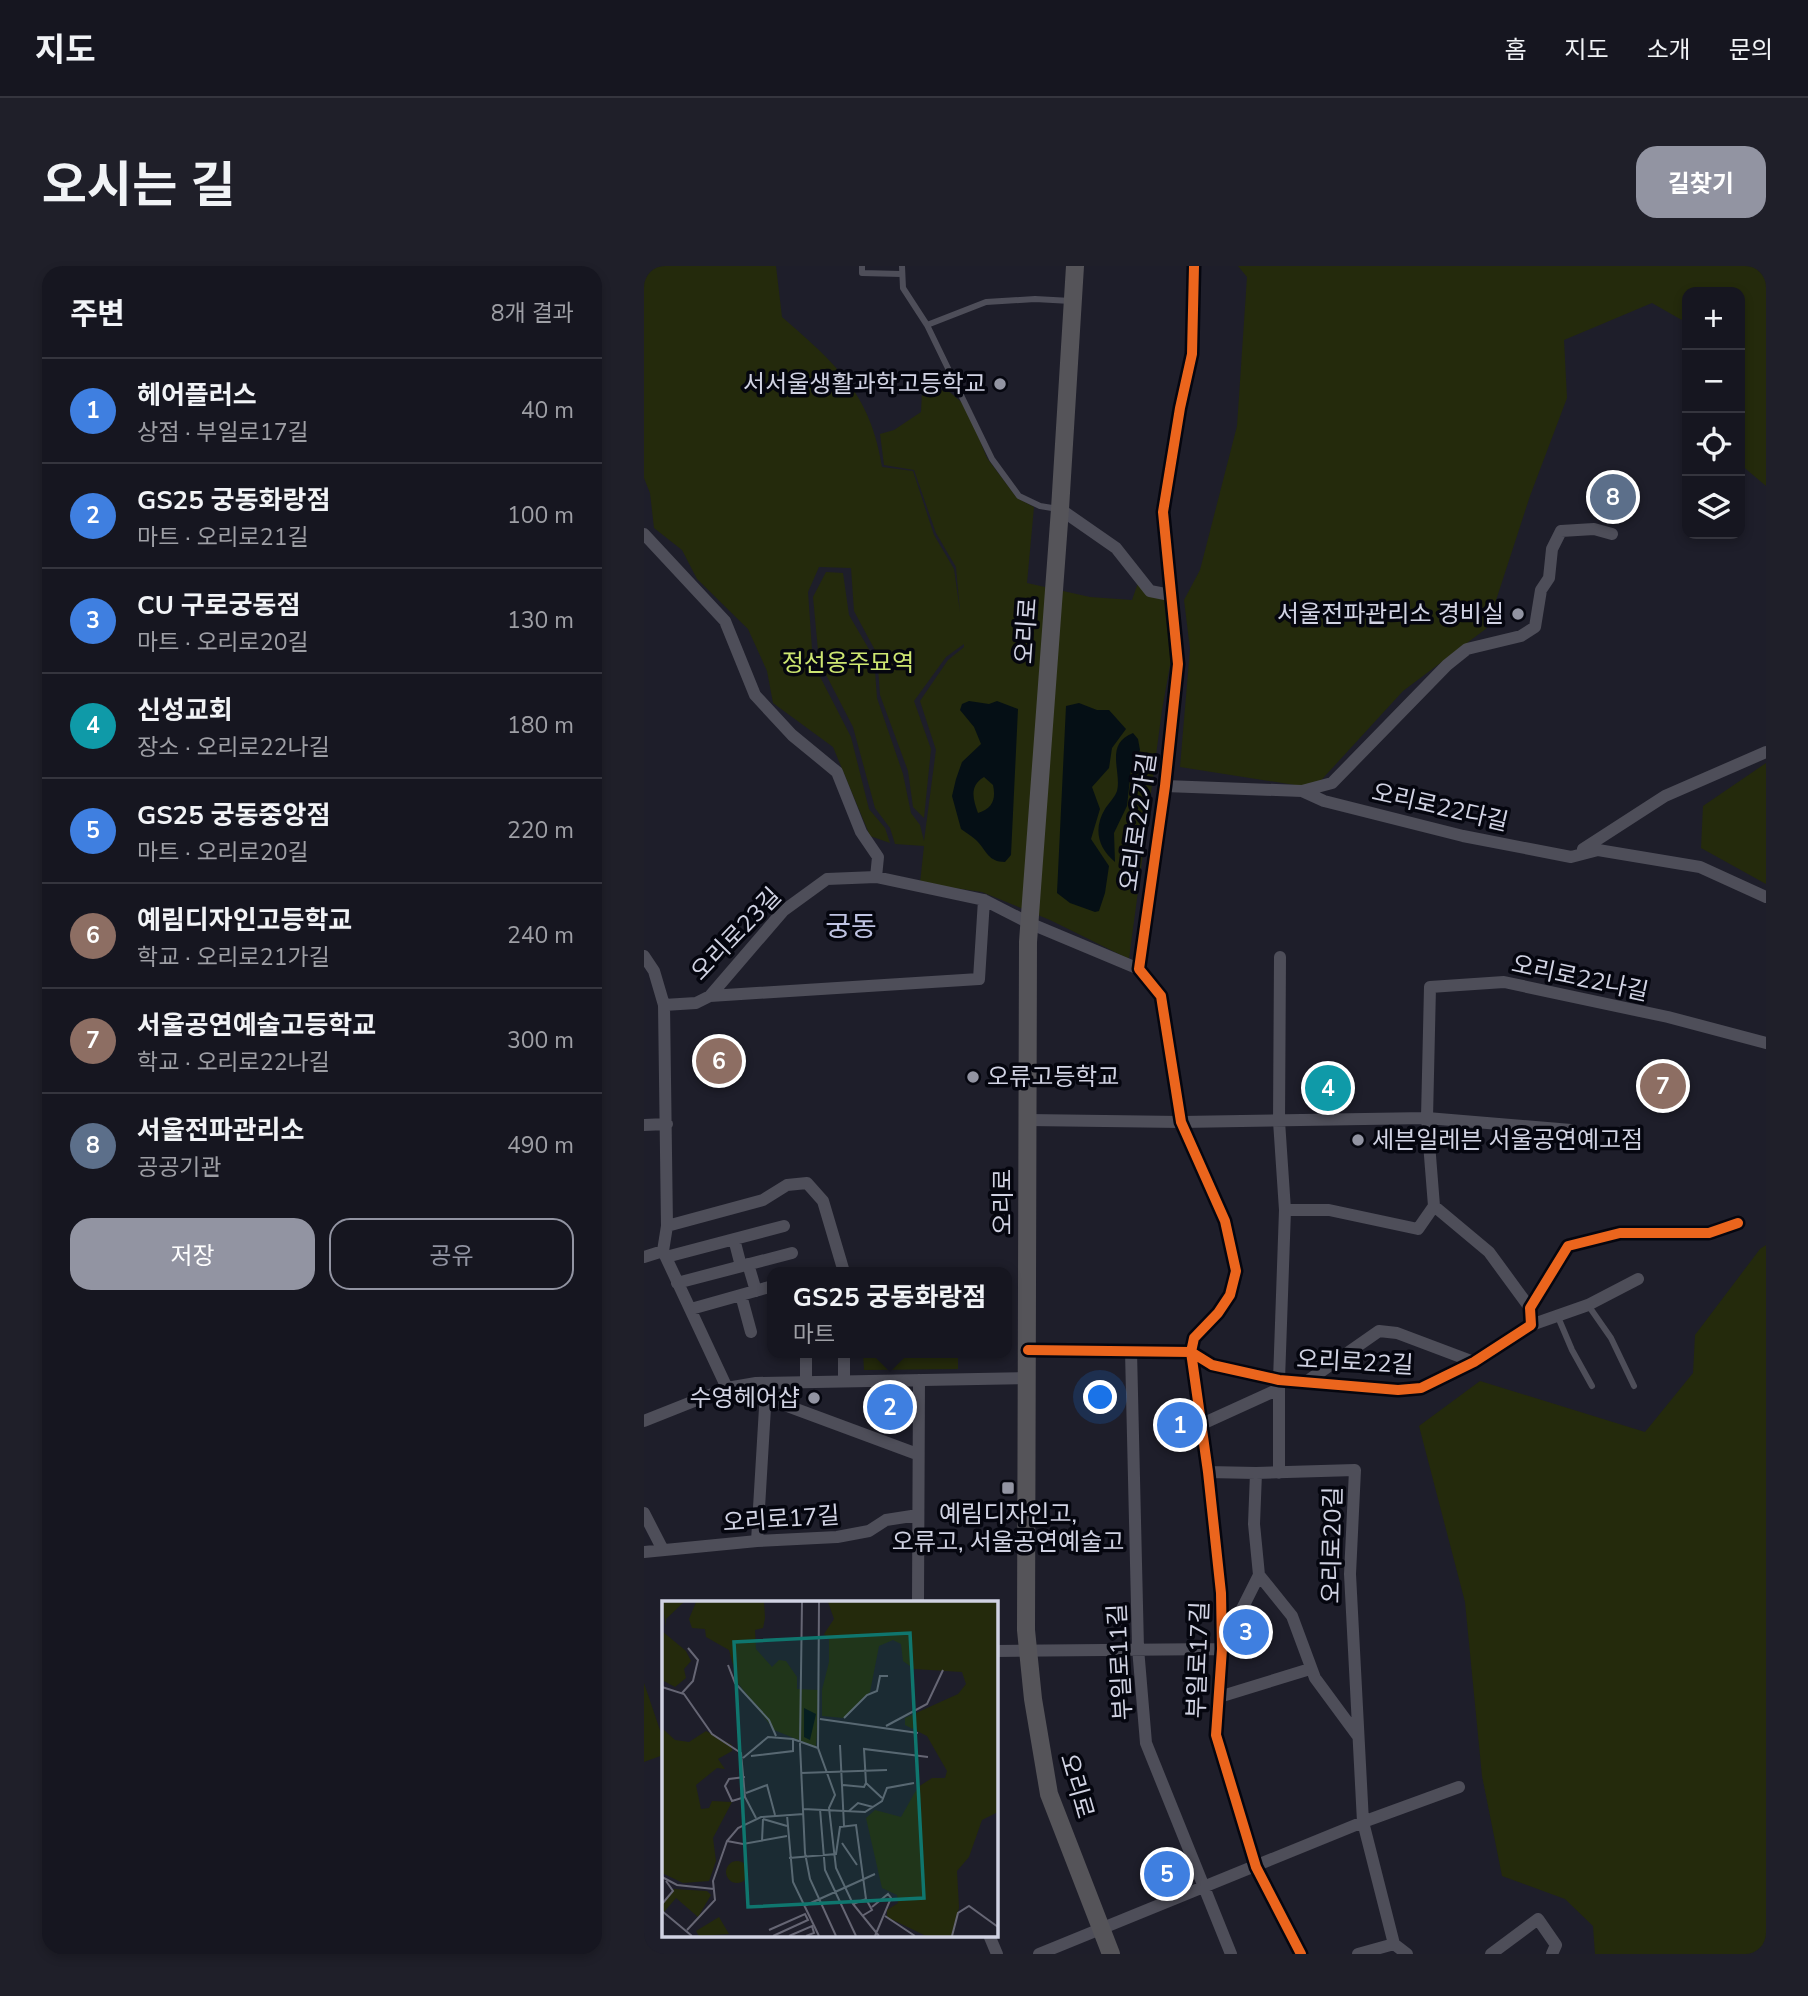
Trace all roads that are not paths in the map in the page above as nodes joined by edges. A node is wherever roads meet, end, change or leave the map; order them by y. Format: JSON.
{"nodes":[{"id":1,"x":862,"y":266,"type":"edge"},
{"id":2,"x":1075,"y":266,"type":"edge"},
{"id":3,"x":1194,"y":266,"type":"edge"},
{"id":4,"x":901,"y":270,"type":"edge"},
{"id":5,"x":1072,"y":301,"type":"junction"},
{"id":6,"x":927,"y":325,"type":"junction"},
{"id":7,"x":1060,"y":509,"type":"junction"},
{"id":8,"x":644,"y":534,"type":"edge"},
{"id":9,"x":1612,"y":534,"type":"dead end"},
{"id":10,"x":1170,"y":595,"type":"junction"},
{"id":11,"x":1766,"y":752,"type":"edge"},
{"id":12,"x":1165,"y":786,"type":"junction"},
{"id":13,"x":1302,"y":791,"type":"junction"},
{"id":14,"x":1571,"y":857,"type":"junction"},
{"id":15,"x":876,"y":877,"type":"junction"},
{"id":16,"x":1766,"y":897,"type":"edge"},
{"id":17,"x":984,"y":900,"type":"junction"},
{"id":18,"x":1029,"y":923,"type":"junction"},
{"id":19,"x":644,"y":956,"type":"edge"},
{"id":20,"x":1280,"y":957,"type":"dead end"},
{"id":21,"x":1139,"y":970,"type":"junction"},
{"id":22,"x":710,"y":996,"type":"junction"},
{"id":23,"x":664,"y":1005,"type":"junction"},
{"id":24,"x":1766,"y":1044,"type":"edge"},
{"id":25,"x":1427,"y":1118,"type":"junction"},
{"id":26,"x":1027,"y":1120,"type":"junction"},
{"id":27,"x":1279,"y":1121,"type":"junction"},
{"id":28,"x":1181,"y":1122,"type":"junction"},
{"id":29,"x":667,"y":1124,"type":"junction"},
{"id":30,"x":644,"y":1125,"type":"edge"},
{"id":31,"x":1571,"y":1130,"type":"dead end"},
{"id":32,"x":1434,"y":1206,"type":"junction"},
{"id":33,"x":1285,"y":1210,"type":"junction"},
{"id":34,"x":1738,"y":1223,"type":"dead end"},
{"id":35,"x":667,"y":1226,"type":"junction"},
{"id":36,"x":784,"y":1226,"type":"dead end"},
{"id":37,"x":734,"y":1239,"type":"junction"},
{"id":38,"x":792,"y":1253,"type":"dead end"},
{"id":39,"x":665,"y":1254,"type":"junction"},
{"id":40,"x":644,"y":1257,"type":"edge"},
{"id":41,"x":745,"y":1265,"type":"junction"},
{"id":42,"x":843,"y":1267,"type":"edge"},
{"id":43,"x":1638,"y":1279,"type":"dead end"},
{"id":44,"x":677,"y":1283,"type":"junction"},
{"id":45,"x":767,"y":1288,"type":"edge"},
{"id":46,"x":756,"y":1291,"type":"junction"},
{"id":47,"x":741,"y":1295,"type":"junction"},
{"id":48,"x":1588,"y":1305,"type":"junction"},
{"id":49,"x":1530,"y":1308,"type":"junction"},
{"id":50,"x":691,"y":1309,"type":"junction"},
{"id":51,"x":1558,"y":1317,"type":"junction"},
{"id":52,"x":1531,"y":1325,"type":"junction"},
{"id":53,"x":751,"y":1332,"type":"dead end"},
{"id":54,"x":1028,"y":1350,"type":"junction"},
{"id":55,"x":1131,"y":1351,"type":"junction"},
{"id":56,"x":1191,"y":1352,"type":"junction"},
{"id":57,"x":806,"y":1358,"type":"edge"},
{"id":58,"x":844,"y":1358,"type":"edge"},
{"id":59,"x":1474,"y":1363,"type":"junction"},
{"id":60,"x":1027,"y":1378,"type":"junction"},
{"id":61,"x":844,"y":1380,"type":"junction"},
{"id":62,"x":919,"y":1380,"type":"junction"},
{"id":63,"x":806,"y":1381,"type":"junction"},
{"id":64,"x":765,"y":1382,"type":"junction"},
{"id":65,"x":1306,"y":1382,"type":"junction"},
{"id":66,"x":1279,"y":1385,"type":"junction"},
{"id":67,"x":1592,"y":1386,"type":"dead end"},
{"id":68,"x":1634,"y":1386,"type":"dead end"},
{"id":69,"x":727,"y":1388,"type":"junction"},
{"id":70,"x":766,"y":1398,"type":"junction"},
{"id":71,"x":644,"y":1421,"type":"edge"},
{"id":72,"x":1202,"y":1424,"type":"junction"},
{"id":73,"x":917,"y":1454,"type":"junction"},
{"id":74,"x":1208,"y":1472,"type":"junction"},
{"id":75,"x":1256,"y":1473,"type":"junction"},
{"id":76,"x":1279,"y":1473,"type":"junction"},
{"id":77,"x":644,"y":1513,"type":"edge"},
{"id":78,"x":918,"y":1515,"type":"junction"},
{"id":79,"x":757,"y":1541,"type":"junction"},
{"id":80,"x":663,"y":1550,"type":"junction"},
{"id":81,"x":644,"y":1552,"type":"edge"},
{"id":82,"x":1259,"y":1575,"type":"junction"},
{"id":83,"x":918,"y":1601,"type":"edge"},
{"id":84,"x":1138,"y":1648,"type":"junction"},
{"id":85,"x":1222,"y":1648,"type":"junction"},
{"id":86,"x":1028,"y":1650,"type":"junction"},
{"id":87,"x":998,"y":1651,"type":"edge"},
{"id":88,"x":1310,"y":1669,"type":"junction"},
{"id":89,"x":1219,"y":1697,"type":"junction"},
{"id":90,"x":1357,"y":1736,"type":"junction"},
{"id":91,"x":1459,"y":1787,"type":"dead end"},
{"id":92,"x":1363,"y":1822,"type":"junction"},
{"id":93,"x":1256,"y":1867,"type":"junction"},
{"id":94,"x":1204,"y":1887,"type":"junction"},
{"id":95,"x":1102,"y":1930,"type":"junction"},
{"id":96,"x":990,"y":1937,"type":"edge"},
{"id":97,"x":1394,"y":1944,"type":"junction"},
{"id":98,"x":996,"y":1954,"type":"edge"},
{"id":99,"x":1039,"y":1954,"type":"edge"},
{"id":100,"x":1111,"y":1954,"type":"edge"},
{"id":101,"x":1231,"y":1954,"type":"edge"},
{"id":102,"x":1301,"y":1954,"type":"edge"},
{"id":103,"x":1358,"y":1954,"type":"edge"},
{"id":104,"x":1407,"y":1954,"type":"edge"},
{"id":105,"x":1491,"y":1954,"type":"edge"},
{"id":106,"x":1552,"y":1954,"type":"edge"}],
"edges":[{"from":1,"to":4,"type":"lane"},
{"from":2,"to":5,"type":"main road","name":"오리로"},
{"from":3,"to":10,"type":"street","name":"오리로22가길"},
{"from":4,"to":6,"type":"lane"},
{"from":5,"to":6,"type":"lane"},
{"from":5,"to":7,"type":"main road","name":"오리로"},
{"from":6,"to":7,"type":"lane"},
{"from":7,"to":10,"type":"street"},
{"from":7,"to":18,"type":"main road","name":"오리로"},
{"from":8,"to":15,"type":"street"},
{"from":9,"to":13,"type":"street","name":"오리로22다길"},
{"from":10,"to":12,"type":"street","name":"오리로22가길"},
{"from":11,"to":14,"type":"street"},
{"from":12,"to":13,"type":"street","name":"오리로22다길"},
{"from":12,"to":21,"type":"street","name":"오리로22가길"},
{"from":13,"to":14,"type":"street","name":"오리로22다길"},
{"from":14,"to":16,"type":"street","name":"오리로22다길"},
{"from":15,"to":17,"type":"street","name":"오리로23길"},
{"from":15,"to":22,"type":"street","name":"오리로23길"},
{"from":17,"to":18,"type":"street","name":"오리로23길"},
{"from":17,"to":22,"type":"street"},
{"from":18,"to":21,"type":"street"},
{"from":18,"to":26,"type":"main road","name":"오리로"},
{"from":19,"to":23,"type":"street"},
{"from":20,"to":27,"type":"street"},
{"from":21,"to":28,"type":"street"},
{"from":22,"to":23,"type":"street","name":"오리로23길"},
{"from":23,"to":29,"type":"street"},
{"from":24,"to":25,"type":"street","name":"오리로22나길"},
{"from":25,"to":27,"type":"street"},
{"from":25,"to":31,"type":"street"},
{"from":25,"to":32,"type":"street","name":"오리로22나길"},
{"from":26,"to":28,"type":"street"},
{"from":26,"to":54,"type":"main road","name":"오리로"},
{"from":27,"to":28,"type":"street"},
{"from":27,"to":33,"type":"street"},
{"from":28,"to":56,"type":"street"},
{"from":29,"to":30,"type":"street"},
{"from":29,"to":35,"type":"street"},
{"from":32,"to":33,"type":"street"},
{"from":32,"to":49,"type":"street"},
{"from":33,"to":66,"type":"street"},
{"from":34,"to":49,"type":"street"},
{"from":35,"to":39,"type":"street"},
{"from":35,"to":42,"type":"street"},
{"from":36,"to":37,"type":"street"},
{"from":37,"to":39,"type":"street"},
{"from":37,"to":41,"type":"street"},
{"from":38,"to":41,"type":"street"},
{"from":39,"to":40,"type":"street"},
{"from":39,"to":44,"type":"street"},
{"from":41,"to":44,"type":"street"},
{"from":41,"to":46,"type":"street"},
{"from":43,"to":48,"type":"street","name":"오리로22길"},
{"from":44,"to":50,"type":"street"},
{"from":45,"to":46,"type":"street"},
{"from":46,"to":47,"type":"street"},
{"from":47,"to":50,"type":"street"},
{"from":47,"to":53,"type":"street"},
{"from":48,"to":51,"type":"street","name":"오리로22길"},
{"from":48,"to":68,"type":"lane"},
{"from":49,"to":52,"type":"street"},
{"from":50,"to":69,"type":"street"},
{"from":51,"to":52,"type":"street","name":"오리로22길"},
{"from":51,"to":67,"type":"lane"},
{"from":52,"to":59,"type":"street","name":"오리로22길"},
{"from":54,"to":55,"type":"street","name":"오리로22길"},
{"from":54,"to":60,"type":"main road","name":"오리로"},
{"from":55,"to":56,"type":"street","name":"오리로22길"},
{"from":55,"to":84,"type":"street","name":"부일로11길"},
{"from":56,"to":66,"type":"street","name":"오리로22길"},
{"from":56,"to":72,"type":"street","name":"부일로17길"},
{"from":57,"to":63,"type":"street"},
{"from":58,"to":61,"type":"street"},
{"from":59,"to":65,"type":"street","name":"오리로22길"},
{"from":59,"to":65,"type":"street"},
{"from":60,"to":62,"type":"street"},
{"from":60,"to":86,"type":"main road","name":"오리로"},
{"from":61,"to":62,"type":"street"},
{"from":61,"to":63,"type":"street"},
{"from":62,"to":73,"type":"street"},
{"from":63,"to":64,"type":"street"},
{"from":64,"to":69,"type":"street"},
{"from":64,"to":70,"type":"street"},
{"from":65,"to":66,"type":"street","name":"오리로22길"},
{"from":66,"to":72,"type":"street"},
{"from":66,"to":76,"type":"street"},
{"from":69,"to":71,"type":"street"},
{"from":70,"to":73,"type":"street"},
{"from":70,"to":79,"type":"street"},
{"from":72,"to":74,"type":"street","name":"부일로17길"},
{"from":73,"to":78,"type":"street"},
{"from":74,"to":75,"type":"street","name":"오리로20길"},
{"from":74,"to":85,"type":"street","name":"부일로17길"},
{"from":75,"to":76,"type":"street","name":"오리로20길"},
{"from":75,"to":82,"type":"street"},
{"from":76,"to":90,"type":"street","name":"오리로20길"},
{"from":77,"to":80,"type":"street"},
{"from":78,"to":79,"type":"street","name":"오리로17길"},
{"from":78,"to":83,"type":"street"},
{"from":79,"to":80,"type":"street","name":"오리로17길"},
{"from":80,"to":81,"type":"street","name":"오리로17길"},
{"from":82,"to":85,"type":"street"},
{"from":82,"to":88,"type":"street","name":"오리로20길"},
{"from":84,"to":85,"type":"street"},
{"from":84,"to":86,"type":"street"},
{"from":84,"to":94,"type":"street","name":"부일로11길"},
{"from":85,"to":89,"type":"street","name":"부일로17길"},
{"from":86,"to":87,"type":"street"},
{"from":86,"to":95,"type":"main road","name":"오리로"},
{"from":88,"to":89,"type":"street"},
{"from":88,"to":90,"type":"street","name":"오리로20길"},
{"from":89,"to":93,"type":"street","name":"부일로17길"},
{"from":90,"to":92,"type":"street","name":"오리로20길"},
{"from":91,"to":92,"type":"street"},
{"from":92,"to":93,"type":"street"},
{"from":92,"to":97,"type":"street"},
{"from":93,"to":94,"type":"street"},
{"from":93,"to":102,"type":"street","name":"부일로17길"},
{"from":94,"to":95,"type":"street"},
{"from":94,"to":101,"type":"street","name":"부일로11길"},
{"from":95,"to":99,"type":"street"},
{"from":95,"to":100,"type":"main road","name":"오리로"},
{"from":96,"to":98,"type":"street"},
{"from":97,"to":103,"type":"street"},
{"from":97,"to":104,"type":"street"},
{"from":105,"to":106,"type":"street"}]}
